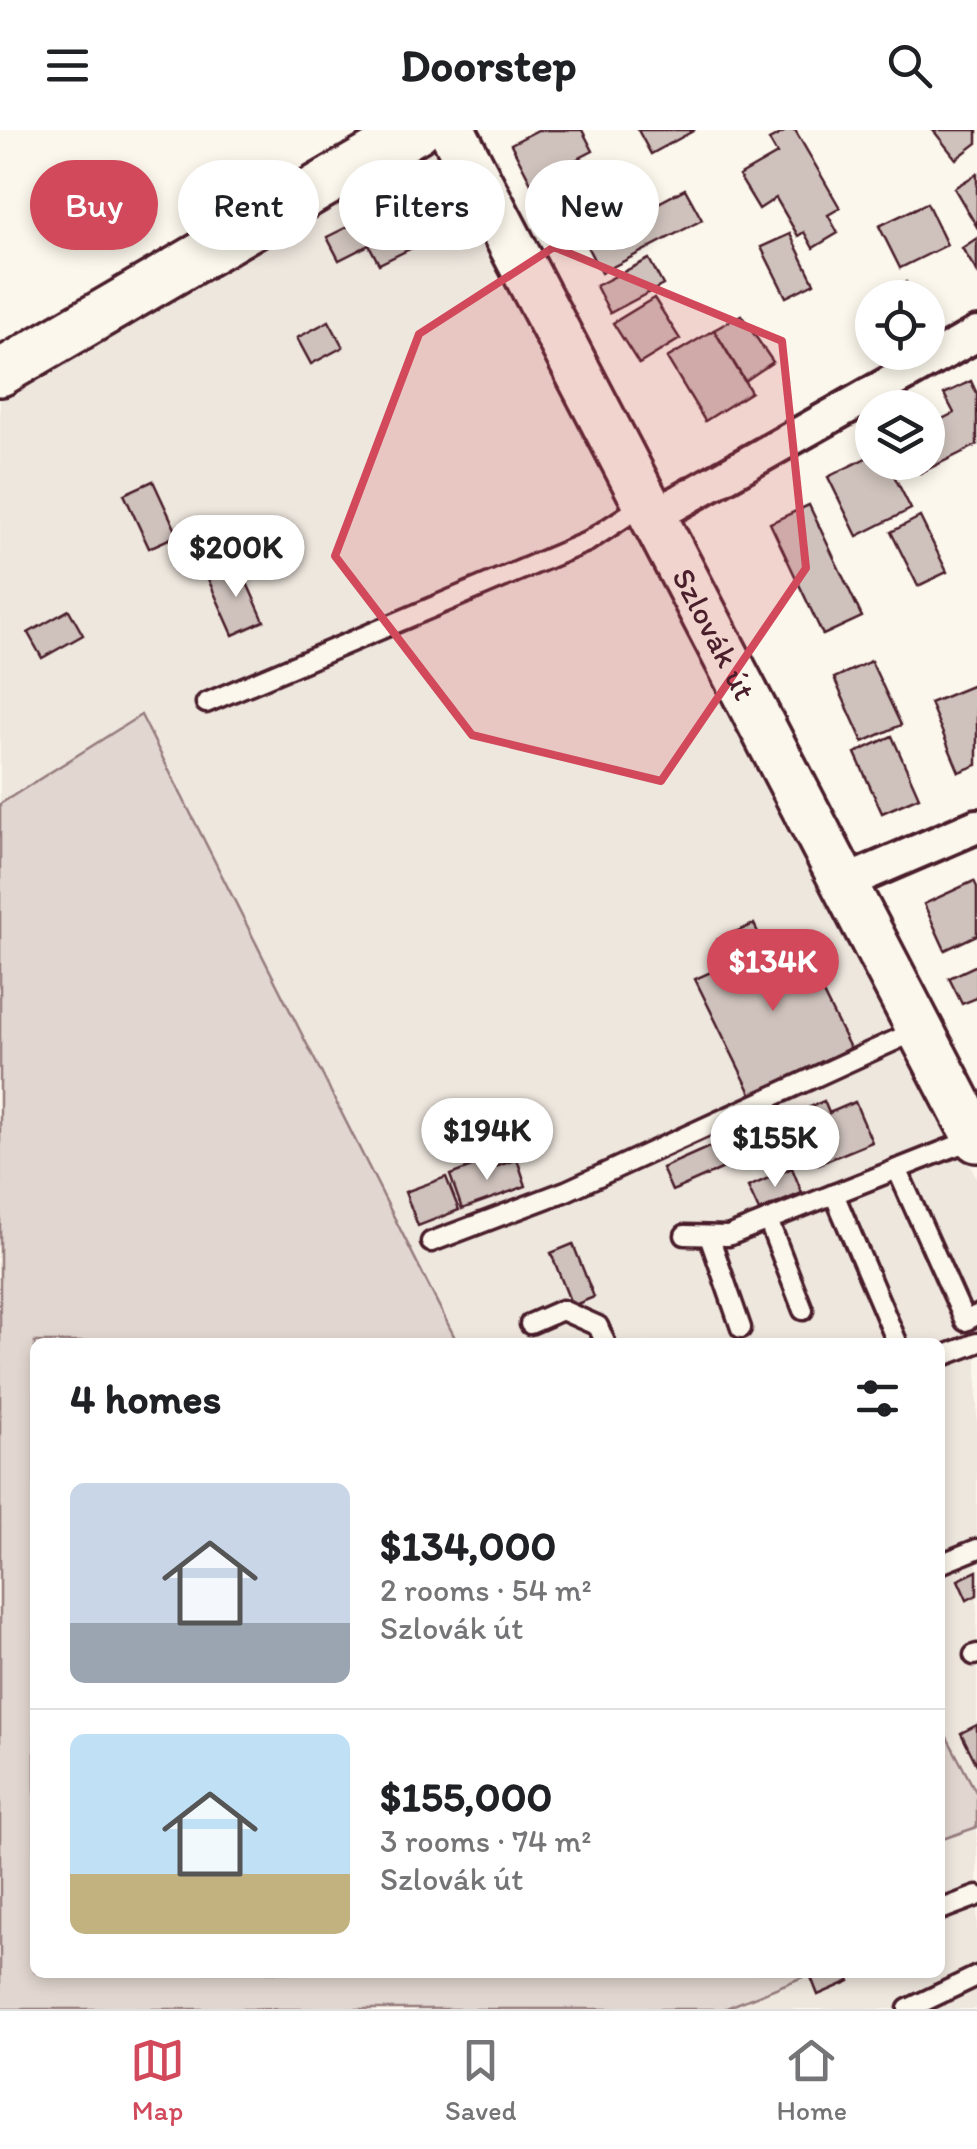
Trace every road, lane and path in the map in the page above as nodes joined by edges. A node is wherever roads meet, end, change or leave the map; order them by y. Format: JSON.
{"nodes":[{"id":1,"x":417,"y":130,"type":"edge"},
{"id":2,"x":452,"y":130,"type":"edge"},
{"id":3,"x":977,"y":334,"type":"edge"},
{"id":4,"x":0,"y":373,"type":"edge"},
{"id":5,"x":650,"y":509,"type":"junction"},
{"id":6,"x":206,"y":703,"type":"dead end"},
{"id":7,"x":977,"y":826,"type":"edge"},
{"id":8,"x":844,"y":883,"type":"junction"},
{"id":9,"x":920,"y":1029,"type":"junction"},
{"id":10,"x":974,"y":1124,"type":"edge"},
{"id":11,"x":896,"y":1169,"type":"junction"},
{"id":12,"x":834,"y":1194,"type":"junction"},
{"id":13,"x":768,"y":1220,"type":"junction"},
{"id":14,"x":685,"y":1236,"type":"dead end"},
{"id":15,"x":709,"y":1236,"type":"junction"},
{"id":16,"x":431,"y":1242,"type":"dead end"},
{"id":17,"x":803,"y":1310,"type":"dead end"},
{"id":18,"x":977,"y":1315,"type":"edge"},
{"id":19,"x":530,"y":1324,"type":"dead end"},
{"id":20,"x":742,"y":1328,"type":"dead end"},
{"id":21,"x":603,"y":1338,"type":"edge"},
{"id":22,"x":895,"y":1338,"type":"edge"},
{"id":23,"x":977,"y":1343,"type":"edge"},
{"id":24,"x":945,"y":1354,"type":"edge"},
{"id":25,"x":977,"y":1549,"type":"edge"},
{"id":26,"x":945,"y":1562,"type":"edge"},
{"id":27,"x":977,"y":1896,"type":"edge"},
{"id":28,"x":945,"y":1908,"type":"edge"},
{"id":29,"x":977,"y":1976,"type":"edge"},
{"id":30,"x":908,"y":2009,"type":"edge"}],
"edges":[{"from":1,"to":4,"type":"main road"},
{"from":2,"to":5,"type":"main road","name":"Szlovák út"},
{"from":3,"to":5,"type":"street"},
{"from":5,"to":6,"type":"lane"},
{"from":5,"to":8,"type":"main road","name":"Szlovák út"},
{"from":7,"to":8,"type":"street"},
{"from":8,"to":9,"type":"main road","name":"Szlovák út"},
{"from":9,"to":10,"type":"main road","name":"Szlovák út"},
{"from":9,"to":16,"type":"lane"},
{"from":10,"to":11,"type":"lane"},
{"from":11,"to":12,"type":"lane"},
{"from":11,"to":18,"type":"lane"},
{"from":12,"to":13,"type":"lane"},
{"from":12,"to":22,"type":"lane"},
{"from":13,"to":15,"type":"lane"},
{"from":13,"to":17,"type":"lane"},
{"from":14,"to":15,"type":"lane"},
{"from":15,"to":20,"type":"lane"},
{"from":19,"to":21,"type":"lane"},
{"from":23,"to":24,"type":"lane"},
{"from":25,"to":26,"type":"lane"},
{"from":27,"to":28,"type":"lane"},
{"from":29,"to":30,"type":"lane"}]}
